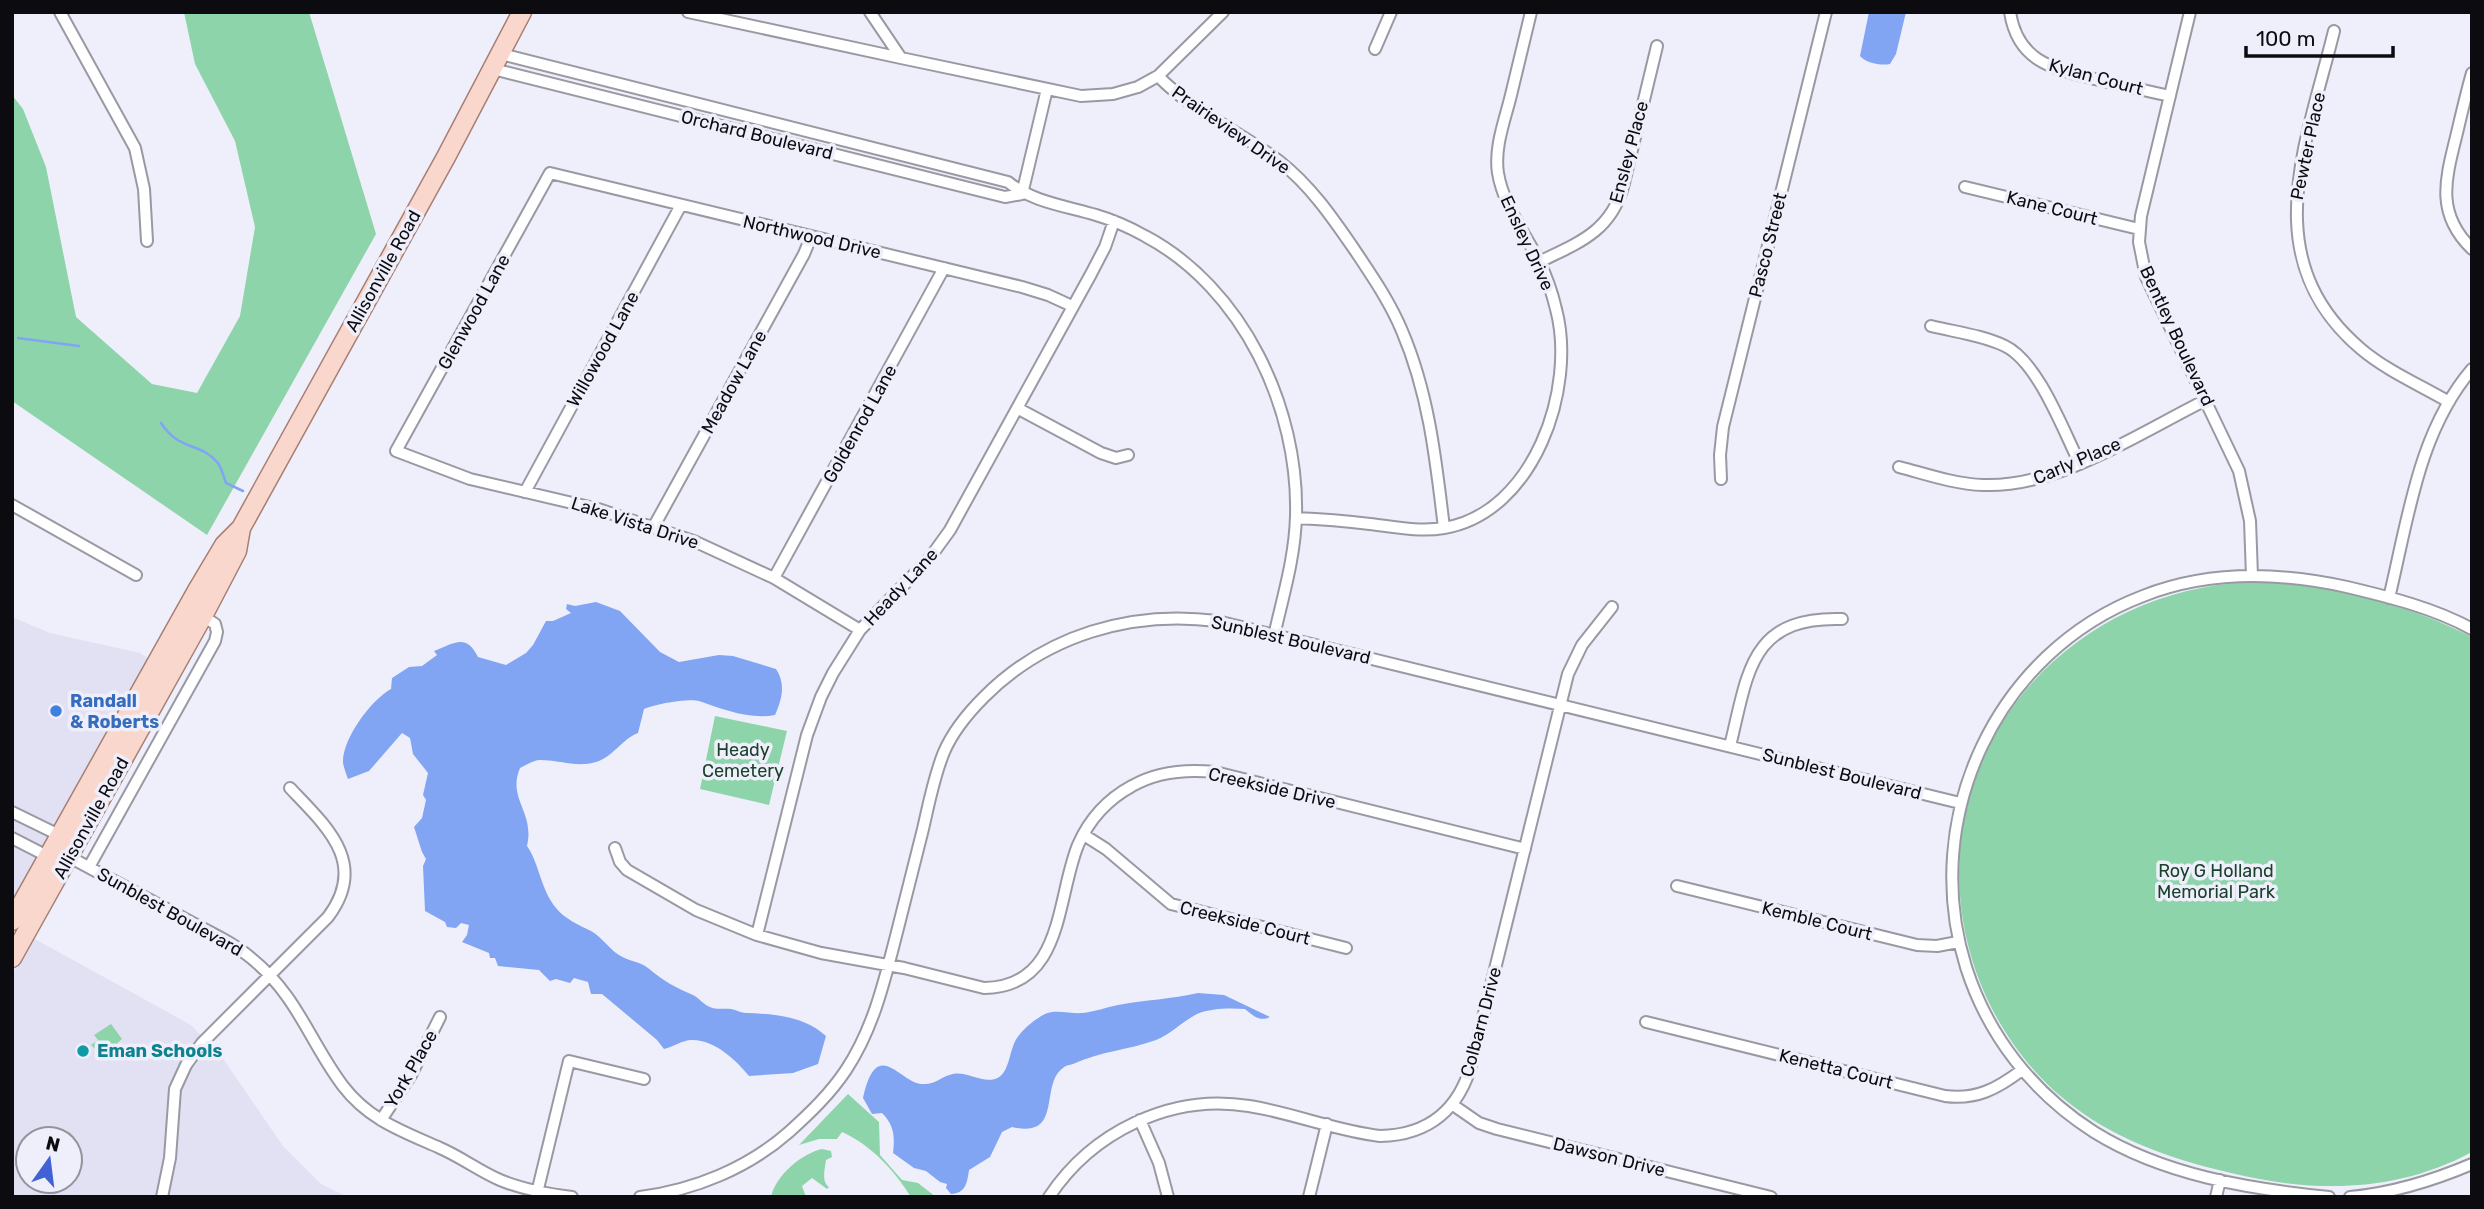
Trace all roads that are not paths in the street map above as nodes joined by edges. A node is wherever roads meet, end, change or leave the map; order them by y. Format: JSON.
{"nodes":[{"id":1,"x":61,"y":12,"type":"edge"},
{"id":2,"x":523,"y":12,"type":"edge"},
{"id":3,"x":688,"y":12,"type":"edge"},
{"id":4,"x":870,"y":12,"type":"edge"},
{"id":5,"x":1223,"y":12,"type":"edge"},
{"id":6,"x":1391,"y":12,"type":"edge"},
{"id":7,"x":1531,"y":12,"type":"edge"},
{"id":8,"x":1826,"y":12,"type":"edge"},
{"id":9,"x":2010,"y":12,"type":"edge"},
{"id":10,"x":2190,"y":12,"type":"edge"},
{"id":11,"x":2334,"y":31,"type":"dead end"},
{"id":12,"x":1657,"y":46,"type":"dead end"},
{"id":13,"x":1375,"y":48,"type":"dead end"},
{"id":14,"x":901,"y":58,"type":"junction"},
{"id":15,"x":497,"y":62,"type":"junction"},
{"id":16,"x":2472,"y":73,"type":"edge"},
{"id":17,"x":1158,"y":76,"type":"junction"},
{"id":18,"x":1046,"y":89,"type":"junction"},
{"id":19,"x":2169,"y":96,"type":"junction"},
{"id":20,"x":550,"y":173,"type":"joint"},
{"id":21,"x":1965,"y":187,"type":"dead end"},
{"id":22,"x":1022,"y":194,"type":"junction"},
{"id":23,"x":681,"y":205,"type":"junction"},
{"id":24,"x":1114,"y":221,"type":"junction"},
{"id":25,"x":2139,"y":229,"type":"junction"},
{"id":26,"x":811,"y":237,"type":"junction"},
{"id":27,"x":147,"y":241,"type":"dead end"},
{"id":28,"x":2472,"y":249,"type":"edge"},
{"id":29,"x":1539,"y":262,"type":"junction"},
{"id":30,"x":944,"y":268,"type":"junction"},
{"id":31,"x":1072,"y":306,"type":"junction"},
{"id":32,"x":1931,"y":326,"type":"dead end"},
{"id":33,"x":2472,"y":369,"type":"edge"},
{"id":34,"x":2206,"y":400,"type":"junction"},
{"id":35,"x":2449,"y":402,"type":"junction"},
{"id":36,"x":1017,"y":408,"type":"junction"},
{"id":37,"x":396,"y":451,"type":"joint"},
{"id":38,"x":1128,"y":455,"type":"dead end"},
{"id":39,"x":2080,"y":464,"type":"junction"},
{"id":40,"x":1899,"y":467,"type":"dead end"},
{"id":41,"x":1721,"y":479,"type":"dead end"},
{"id":42,"x":525,"y":492,"type":"junction"},
{"id":43,"x":12,"y":505,"type":"edge"},
{"id":44,"x":1296,"y":518,"type":"junction"},
{"id":45,"x":654,"y":526,"type":"junction"},
{"id":46,"x":241,"y":528,"type":"junction"},
{"id":47,"x":1444,"y":528,"type":"junction"},
{"id":48,"x":136,"y":575,"type":"dead end"},
{"id":49,"x":2252,"y":576,"type":"junction"},
{"id":50,"x":774,"y":578,"type":"junction"},
{"id":51,"x":2389,"y":598,"type":"junction"},
{"id":52,"x":1612,"y":607,"type":"dead end"},
{"id":53,"x":203,"y":616,"type":"junction"},
{"id":54,"x":1842,"y":619,"type":"dead end"},
{"id":55,"x":2472,"y":629,"type":"edge"},
{"id":56,"x":860,"y":630,"type":"junction"},
{"id":57,"x":1274,"y":636,"type":"junction"},
{"id":58,"x":1560,"y":705,"type":"junction"},
{"id":59,"x":1730,"y":746,"type":"junction"},
{"id":60,"x":290,"y":788,"type":"dead end"},
{"id":61,"x":1960,"y":803,"type":"junction"},
{"id":62,"x":12,"y":812,"type":"edge"},
{"id":63,"x":1084,"y":835,"type":"junction"},
{"id":64,"x":12,"y":838,"type":"edge"},
{"id":65,"x":615,"y":848,"type":"dead end"},
{"id":66,"x":58,"y":849,"type":"junction"},
{"id":67,"x":1525,"y":849,"type":"junction"},
{"id":68,"x":89,"y":867,"type":"junction"},
{"id":69,"x":1677,"y":886,"type":"dead end"},
{"id":70,"x":12,"y":921,"type":"edge"},
{"id":71,"x":757,"y":935,"type":"junction"},
{"id":72,"x":1958,"y":942,"type":"junction"},
{"id":73,"x":1346,"y":948,"type":"dead end"},
{"id":74,"x":12,"y":958,"type":"edge"},
{"id":75,"x":888,"y":965,"type":"junction"},
{"id":76,"x":271,"y":976,"type":"junction"},
{"id":77,"x":440,"y":1017,"type":"dead end"},
{"id":78,"x":1646,"y":1022,"type":"dead end"},
{"id":79,"x":2022,"y":1070,"type":"junction"},
{"id":80,"x":644,"y":1079,"type":"dead end"},
{"id":81,"x":1453,"y":1105,"type":"junction"},
{"id":82,"x":1140,"y":1120,"type":"junction"},
{"id":83,"x":381,"y":1121,"type":"junction"},
{"id":84,"x":1327,"y":1124,"type":"junction"},
{"id":85,"x":2472,"y":1164,"type":"edge"},
{"id":86,"x":2220,"y":1180,"type":"junction"},
{"id":87,"x":537,"y":1195,"type":"edge"},
{"id":88,"x":162,"y":1197,"type":"edge"},
{"id":89,"x":572,"y":1197,"type":"edge"},
{"id":90,"x":640,"y":1197,"type":"edge"},
{"id":91,"x":1049,"y":1197,"type":"edge"},
{"id":92,"x":1168,"y":1197,"type":"edge"},
{"id":93,"x":1309,"y":1197,"type":"edge"},
{"id":94,"x":1771,"y":1197,"type":"edge"},
{"id":95,"x":2216,"y":1197,"type":"edge"},
{"id":96,"x":2329,"y":1197,"type":"edge"},
{"id":97,"x":2350,"y":1197,"type":"edge"}],
"edges":[{"from":1,"to":27,"type":"street"},
{"from":2,"to":15,"type":"main road","name":"Allisonville Road"},
{"from":3,"to":14,"type":"street"},
{"from":4,"to":14,"type":"street"},
{"from":5,"to":17,"type":"street"},
{"from":6,"to":13,"type":"street"},
{"from":7,"to":29,"type":"street","name":"Ensley Drive"},
{"from":8,"to":41,"type":"street","name":"Pasco Street"},
{"from":9,"to":19,"type":"street","name":"Kylan Court"},
{"from":10,"to":19,"type":"street","name":"Bentley Boulevard"},
{"from":11,"to":35,"type":"street","name":"Pewter Place"},
{"from":12,"to":29,"type":"street","name":"Ensley Place"},
{"from":14,"to":18,"type":"street"},
{"from":15,"to":22,"type":"street","name":"Orchard Boulevard"},
{"from":15,"to":22,"type":"street","name":"Orchard Boulevard"},
{"from":15,"to":46,"type":"main road","name":"Allisonville Road"},
{"from":16,"to":28,"type":"street"},
{"from":17,"to":18,"type":"street"},
{"from":17,"to":47,"type":"street","name":"Prairieview Drive"},
{"from":18,"to":22,"type":"street"},
{"from":19,"to":25,"type":"street","name":"Bentley Boulevard"},
{"from":20,"to":23,"type":"street","name":"Northwood Drive"},
{"from":20,"to":37,"type":"street","name":"Glenwood Lane"},
{"from":21,"to":25,"type":"street","name":"Kane Court"},
{"from":22,"to":24,"type":"street","name":"Orchard Boulevard"},
{"from":23,"to":26,"type":"street","name":"Northwood Drive"},
{"from":23,"to":42,"type":"street","name":"Willowood Lane"},
{"from":24,"to":31,"type":"street","name":"Heady Lane"},
{"from":24,"to":44,"type":"street","name":"Orchard Boulevard"},
{"from":25,"to":34,"type":"street","name":"Bentley Boulevard"},
{"from":26,"to":30,"type":"street","name":"Northwood Drive"},
{"from":26,"to":45,"type":"street","name":"Meadow Lane"},
{"from":29,"to":47,"type":"street","name":"Ensley Drive"},
{"from":30,"to":31,"type":"street","name":"Northwood Drive"},
{"from":30,"to":50,"type":"street","name":"Goldenrod Lane"},
{"from":31,"to":36,"type":"street","name":"Heady Lane"},
{"from":32,"to":39,"type":"street"},
{"from":33,"to":35,"type":"street"},
{"from":34,"to":39,"type":"street","name":"Carly Place"},
{"from":34,"to":49,"type":"street","name":"Bentley Boulevard"},
{"from":35,"to":51,"type":"street"},
{"from":36,"to":38,"type":"street"},
{"from":36,"to":56,"type":"street","name":"Heady Lane"},
{"from":37,"to":42,"type":"street","name":"Lake Vista Drive"},
{"from":39,"to":40,"type":"street","name":"Carly Place"},
{"from":42,"to":45,"type":"street","name":"Lake Vista Drive"},
{"from":43,"to":48,"type":"street"},
{"from":44,"to":47,"type":"street","name":"Ensley Drive"},
{"from":44,"to":57,"type":"street","name":"Orchard Boulevard"},
{"from":45,"to":50,"type":"street","name":"Lake Vista Drive"},
{"from":46,"to":53,"type":"main road","name":"Allisonville Road"},
{"from":46,"to":66,"type":"main road","name":"Allisonville Road"},
{"from":49,"to":51,"type":"street"},
{"from":49,"to":61,"type":"street"},
{"from":50,"to":56,"type":"street","name":"Lake Vista Drive"},
{"from":51,"to":55,"type":"street"},
{"from":52,"to":58,"type":"street","name":"Colbarn Drive"},
{"from":53,"to":66,"type":"main road","name":"Allisonville Road"},
{"from":53,"to":68,"type":"street"},
{"from":54,"to":59,"type":"street"},
{"from":56,"to":71,"type":"street","name":"Heady Lane"},
{"from":57,"to":58,"type":"street","name":"Sunblest Boulevard"},
{"from":57,"to":75,"type":"street","name":"Sunblest Boulevard"},
{"from":58,"to":59,"type":"street","name":"Sunblest Boulevard"},
{"from":58,"to":67,"type":"street","name":"Colbarn Drive"},
{"from":59,"to":61,"type":"street","name":"Sunblest Boulevard"},
{"from":60,"to":76,"type":"street"},
{"from":61,"to":72,"type":"street"},
{"from":62,"to":66,"type":"street"},
{"from":63,"to":67,"type":"street","name":"Creekside Drive"},
{"from":63,"to":73,"type":"street","name":"Creekside Court"},
{"from":63,"to":75,"type":"street","name":"Creekside Drive"},
{"from":64,"to":66,"type":"street"},
{"from":65,"to":71,"type":"street","name":"Creekside Drive"},
{"from":66,"to":68,"type":"street","name":"Sunblest Boulevard"},
{"from":66,"to":70,"type":"main road","name":"Allisonville Road"},
{"from":66,"to":74,"type":"main road","name":"Allisonville Road"},
{"from":67,"to":81,"type":"street","name":"Colbarn Drive"},
{"from":68,"to":76,"type":"street","name":"Sunblest Boulevard"},
{"from":69,"to":72,"type":"street","name":"Kemble Court"},
{"from":71,"to":75,"type":"street","name":"Creekside Drive"},
{"from":72,"to":79,"type":"street"},
{"from":75,"to":90,"type":"street","name":"Sunblest Boulevard"},
{"from":76,"to":83,"type":"street","name":"Sunblest Boulevard"},
{"from":76,"to":88,"type":"street"},
{"from":77,"to":83,"type":"street","name":"York Place"},
{"from":78,"to":79,"type":"street","name":"Kenetta Court"},
{"from":79,"to":86,"type":"street"},
{"from":80,"to":87,"type":"street"},
{"from":81,"to":84,"type":"street","name":"Colbarn Drive"},
{"from":81,"to":94,"type":"street","name":"Dawson Drive"},
{"from":82,"to":84,"type":"street","name":"Colbarn Drive"},
{"from":82,"to":91,"type":"street","name":"Colbarn Drive"},
{"from":82,"to":92,"type":"street"},
{"from":83,"to":87,"type":"street","name":"Sunblest Boulevard"},
{"from":84,"to":93,"type":"street"},
{"from":85,"to":97,"type":"street"},
{"from":86,"to":95,"type":"street"},
{"from":86,"to":96,"type":"street"},
{"from":87,"to":89,"type":"street","name":"Sunblest Boulevard"}]}
